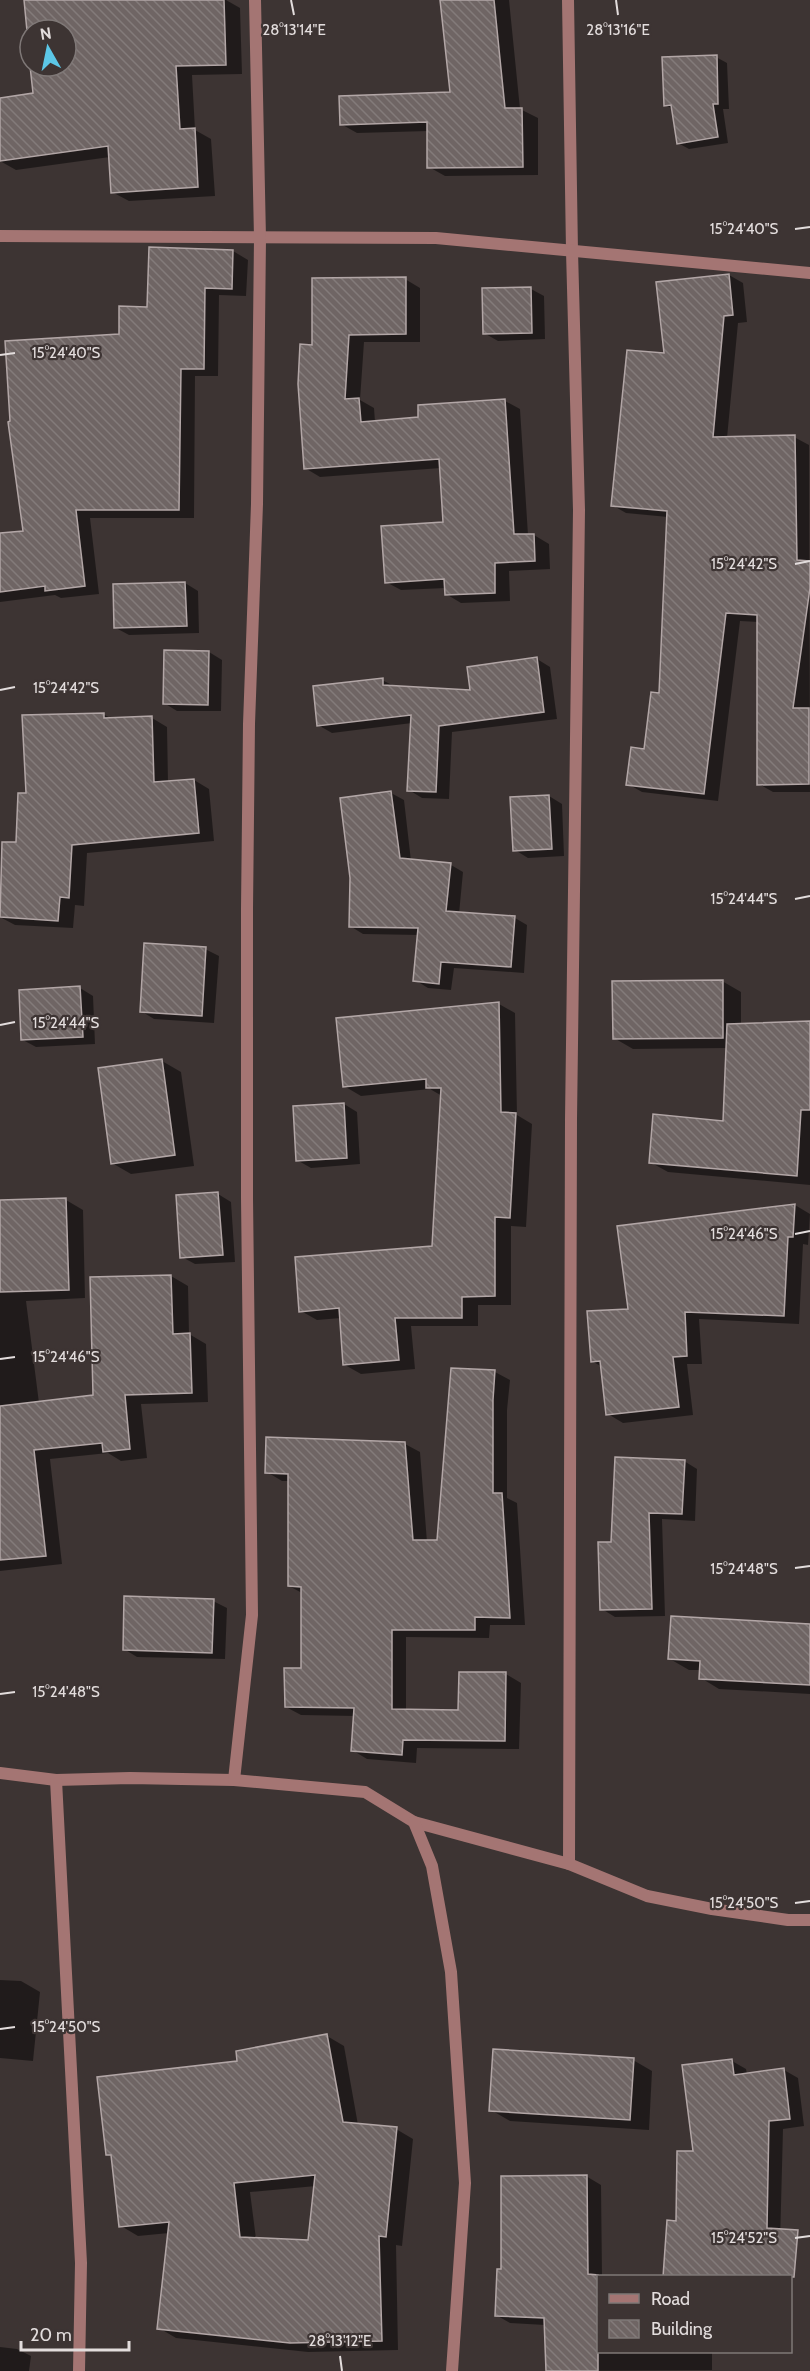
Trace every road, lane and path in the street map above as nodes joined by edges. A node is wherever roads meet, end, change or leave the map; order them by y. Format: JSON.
{"nodes":[{"id":1,"x":255,"y":0,"type":"edge"},
{"id":2,"x":568,"y":0,"type":"edge"},
{"id":3,"x":0,"y":236,"type":"edge"},
{"id":4,"x":260,"y":238,"type":"junction"},
{"id":5,"x":572,"y":251,"type":"junction"},
{"id":6,"x":810,"y":273,"type":"edge"},
{"id":7,"x":0,"y":1773,"type":"edge"},
{"id":8,"x":56,"y":1780,"type":"junction"},
{"id":9,"x":234,"y":1780,"type":"junction"},
{"id":10,"x":414,"y":1822,"type":"junction"},
{"id":11,"x":569,"y":1864,"type":"junction"},
{"id":12,"x":810,"y":1920,"type":"edge"},
{"id":13,"x":79,"y":2371,"type":"edge"},
{"id":14,"x":452,"y":2371,"type":"edge"}],
"edges":[{"from":1,"to":4,"type":"street"},
{"from":2,"to":5,"type":"street"},
{"from":3,"to":4,"type":"street"},
{"from":4,"to":5,"type":"street"},
{"from":4,"to":9,"type":"street"},
{"from":5,"to":6,"type":"street"},
{"from":5,"to":11,"type":"street"},
{"from":7,"to":8,"type":"street"},
{"from":8,"to":9,"type":"street"},
{"from":8,"to":13,"type":"street"},
{"from":9,"to":10,"type":"street"},
{"from":10,"to":11,"type":"street"},
{"from":10,"to":14,"type":"street"},
{"from":11,"to":12,"type":"street"}]}
